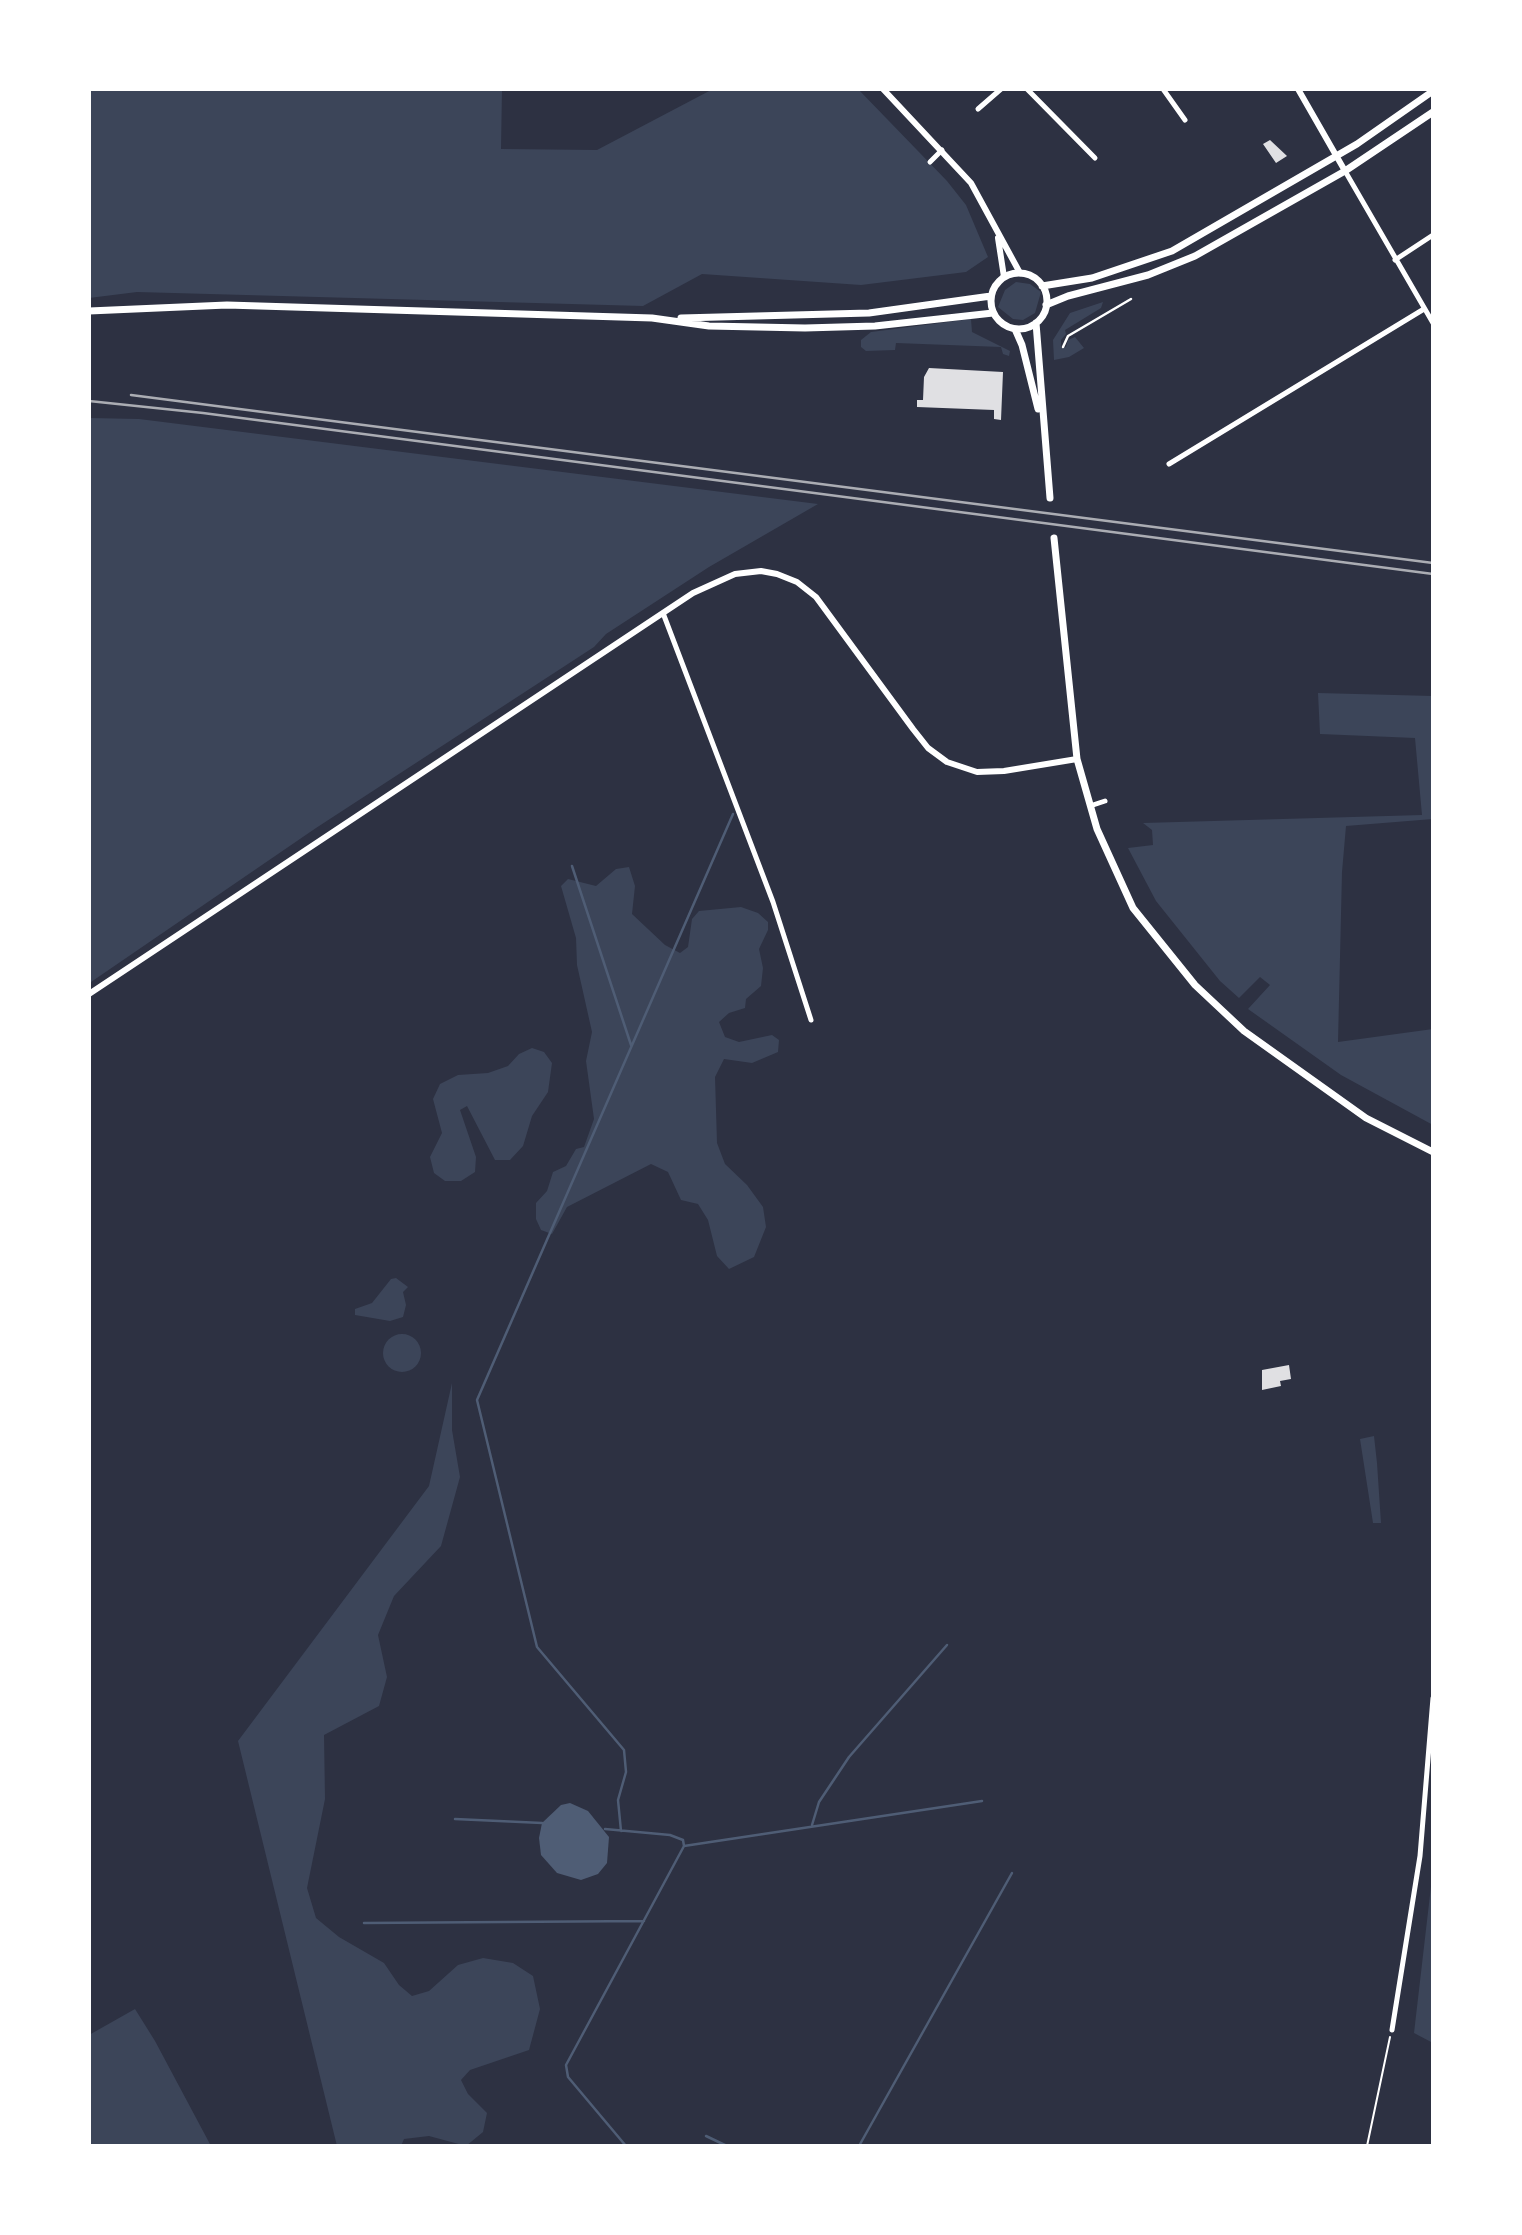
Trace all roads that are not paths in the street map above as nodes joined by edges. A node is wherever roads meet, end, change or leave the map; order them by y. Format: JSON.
{"nodes":[{"id":1,"x":883,"y":89,"type":"edge"},
{"id":2,"x":1000,"y":89,"type":"edge"},
{"id":3,"x":1027,"y":89,"type":"edge"},
{"id":4,"x":1163,"y":89,"type":"edge"},
{"id":5,"x":1298,"y":89,"type":"edge"},
{"id":6,"x":1433,"y":91,"type":"edge"},
{"id":7,"x":978,"y":109,"type":"dead end"},
{"id":8,"x":1433,"y":111,"type":"edge"},
{"id":9,"x":1185,"y":121,"type":"dead end"},
{"id":10,"x":942,"y":150,"type":"junction"},
{"id":11,"x":1337,"y":156,"type":"junction"},
{"id":12,"x":1095,"y":158,"type":"dead end"},
{"id":13,"x":930,"y":162,"type":"dead end"},
{"id":14,"x":1345,"y":171,"type":"junction"},
{"id":15,"x":997,"y":233,"type":"junction"},
{"id":16,"x":1433,"y":235,"type":"edge"},
{"id":17,"x":1395,"y":260,"type":"junction"},
{"id":18,"x":1020,"y":273,"type":"junction"},
{"id":19,"x":1004,"y":277,"type":"junction"},
{"id":20,"x":1042,"y":286,"type":"junction"},
{"id":21,"x":991,"y":296,"type":"junction"},
{"id":22,"x":1131,"y":299,"type":"dead end"},
{"id":23,"x":1046,"y":305,"type":"junction"},
{"id":24,"x":1424,"y":309,"type":"junction"},
{"id":25,"x":89,"y":311,"type":"edge"},
{"id":26,"x":993,"y":313,"type":"junction"},
{"id":27,"x":670,"y":319,"type":"junction"},
{"id":28,"x":1036,"y":323,"type":"junction"},
{"id":29,"x":1433,"y":323,"type":"edge"},
{"id":30,"x":1015,"y":329,"type":"junction"},
{"id":31,"x":1063,"y":347,"type":"dead end"},
{"id":32,"x":1044,"y":437,"type":"junction"},
{"id":33,"x":1169,"y":464,"type":"dead end"},
{"id":34,"x":1050,"y":498,"type":"dead end"},
{"id":35,"x":1054,"y":538,"type":"dead end"},
{"id":36,"x":663,"y":612,"type":"junction"},
{"id":37,"x":1077,"y":759,"type":"junction"},
{"id":38,"x":1105,"y":801,"type":"dead end"},
{"id":39,"x":1090,"y":806,"type":"junction"},
{"id":40,"x":90,"y":992,"type":"edge"},
{"id":41,"x":811,"y":1020,"type":"dead end"},
{"id":42,"x":1433,"y":1152,"type":"edge"},
{"id":43,"x":1433,"y":1698,"type":"edge"},
{"id":44,"x":1392,"y":2029,"type":"road end"}],
"edges":[{"from":1,"to":10,"type":"street"},
{"from":2,"to":7,"type":"street"},
{"from":3,"to":12,"type":"street"},
{"from":4,"to":9,"type":"street"},
{"from":5,"to":11,"type":"street"},
{"from":6,"to":11,"type":"main road"},
{"from":8,"to":14,"type":"main road"},
{"from":10,"to":13,"type":"street"},
{"from":10,"to":15,"type":"street"},
{"from":11,"to":14,"type":"street"},
{"from":11,"to":20,"type":"main road"},
{"from":14,"to":17,"type":"street"},
{"from":14,"to":23,"type":"main road"},
{"from":15,"to":18,"type":"street"},
{"from":15,"to":19,"type":"street"},
{"from":16,"to":17,"type":"street"},
{"from":17,"to":24,"type":"street"},
{"from":18,"to":19,"type":"main road"},
{"from":18,"to":20,"type":"main road"},
{"from":19,"to":21,"type":"main road"},
{"from":20,"to":23,"type":"main road"},
{"from":21,"to":26,"type":"main road"},
{"from":21,"to":27,"type":"main road"},
{"from":22,"to":31,"type":"lane"},
{"from":23,"to":28,"type":"main road"},
{"from":24,"to":29,"type":"street"},
{"from":24,"to":33,"type":"street"},
{"from":25,"to":27,"type":"main road"},
{"from":26,"to":27,"type":"main road"},
{"from":26,"to":30,"type":"main road"},
{"from":28,"to":30,"type":"main road"},
{"from":28,"to":32,"type":"main road"},
{"from":30,"to":32,"type":"main road"},
{"from":32,"to":34,"type":"main road"},
{"from":35,"to":37,"type":"main road"},
{"from":36,"to":37,"type":"street"},
{"from":36,"to":40,"type":"street"},
{"from":36,"to":41,"type":"street"},
{"from":37,"to":39,"type":"main road"},
{"from":38,"to":39,"type":"street"},
{"from":39,"to":42,"type":"main road"},
{"from":43,"to":44,"type":"street"}]}
